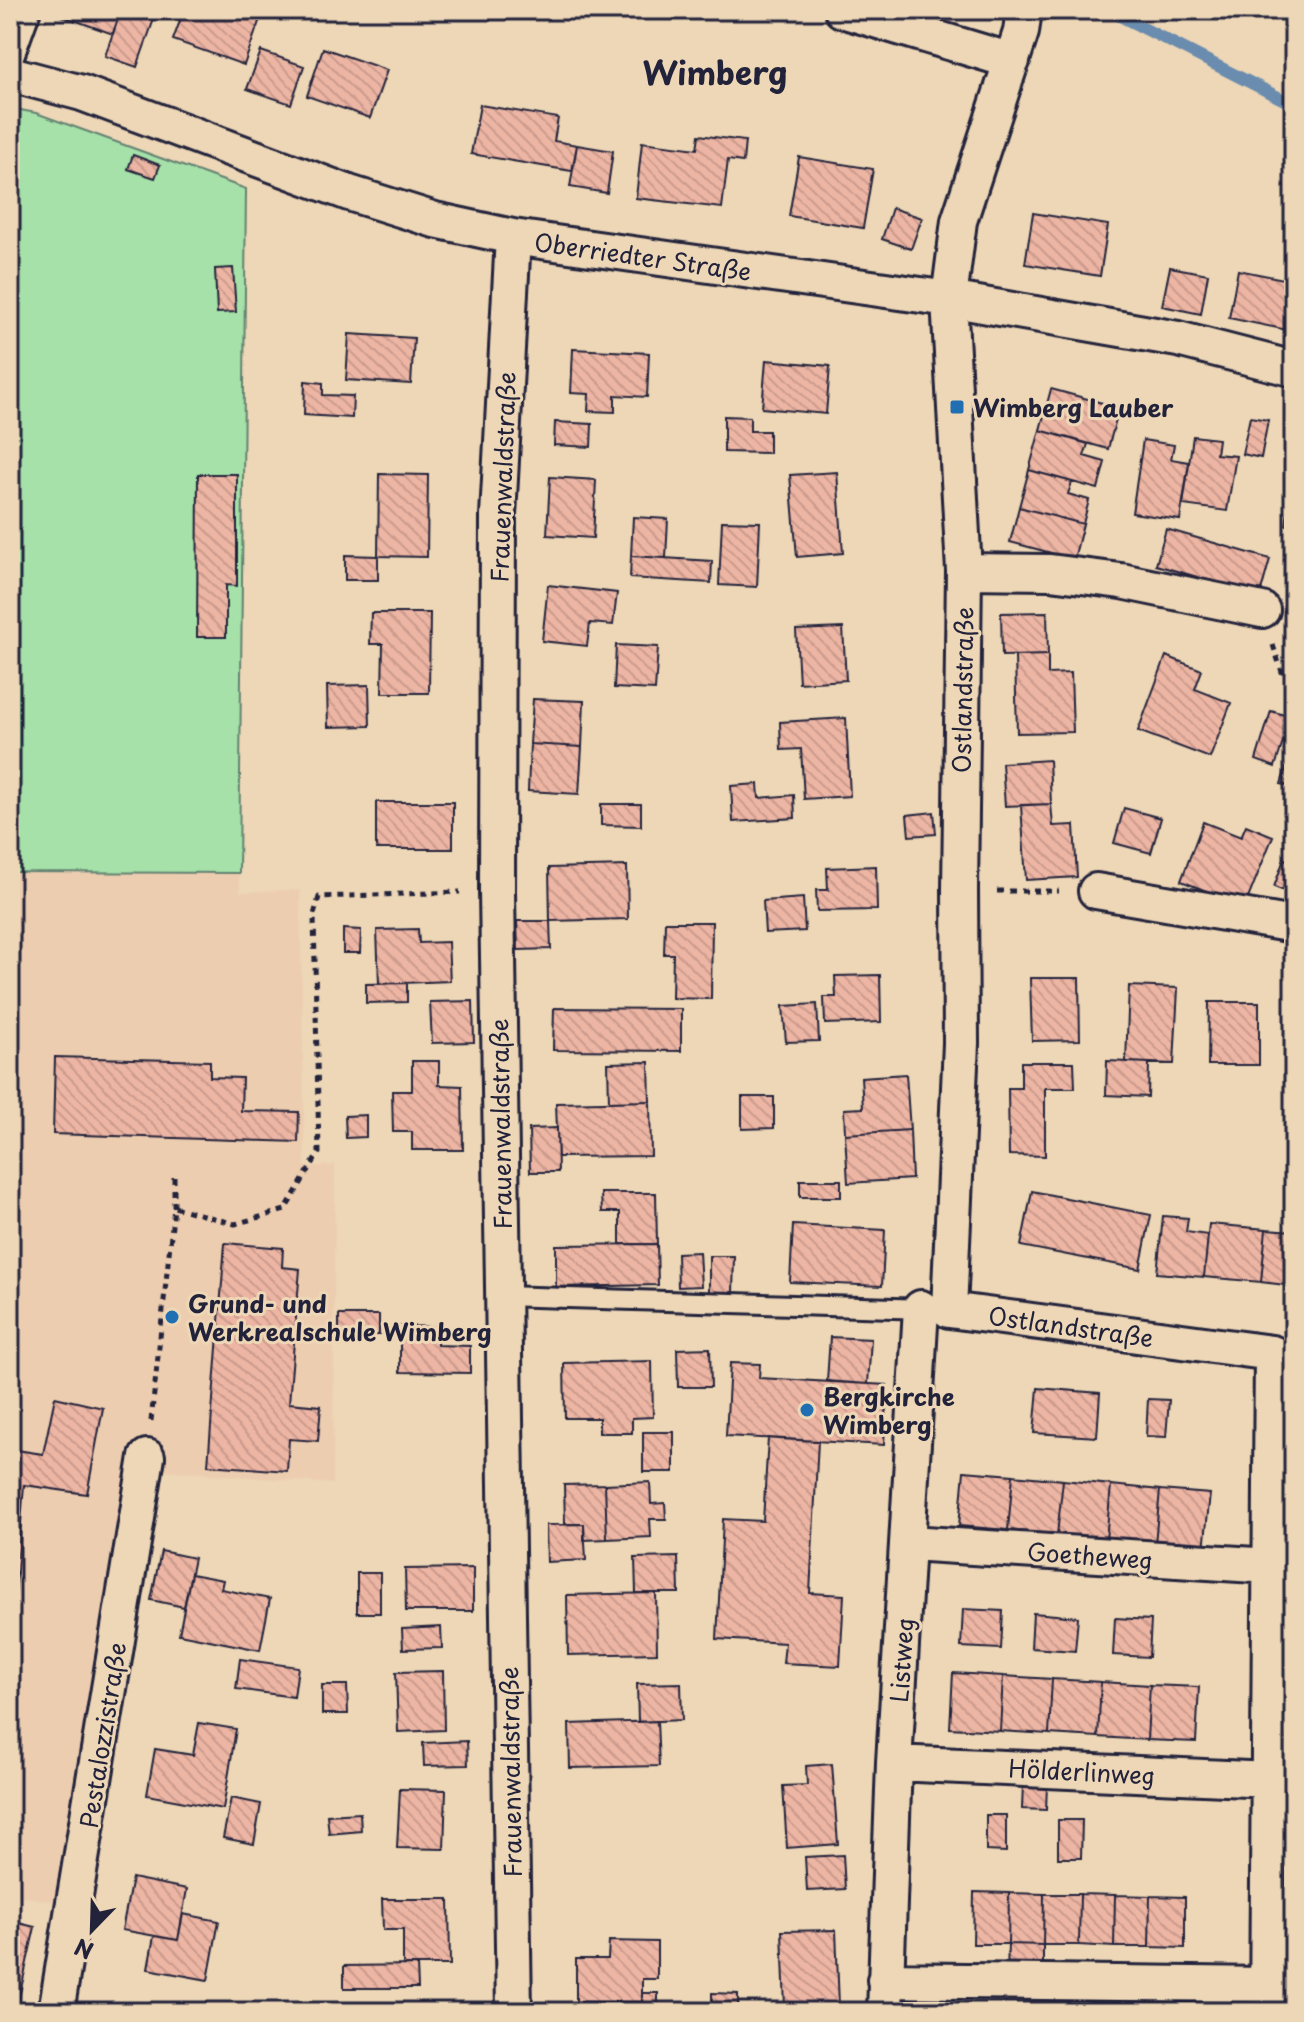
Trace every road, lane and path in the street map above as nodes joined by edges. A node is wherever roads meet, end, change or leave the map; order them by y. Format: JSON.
{"nodes":[{"id":1,"x":31,"y":10,"type":"edge"},
{"id":2,"x":842,"y":10,"type":"edge"},
{"id":3,"x":1024,"y":10,"type":"edge"},
{"id":4,"x":1012,"y":61,"type":"junction"},
{"id":5,"x":10,"y":68,"type":"edge"},
{"id":6,"x":10,"y":74,"type":"edge"},
{"id":7,"x":513,"y":237,"type":"junction"},
{"id":8,"x":949,"y":299,"type":"junction"},
{"id":9,"x":1294,"y":369,"type":"edge"},
{"id":10,"x":964,"y":571,"type":"junction"},
{"id":11,"x":1262,"y":610,"type":"joint"},
{"id":12,"x":1294,"y":681,"type":"edge"},
{"id":13,"x":960,"y":890,"type":"junction"},
{"id":14,"x":497,"y":891,"type":"junction"},
{"id":15,"x":1096,"y":891,"type":"joint"},
{"id":16,"x":1294,"y":925,"type":"edge"},
{"id":17,"x":174,"y":1175,"type":"dead end"},
{"id":18,"x":174,"y":1207,"type":"junction"},
{"id":19,"x":502,"y":1296,"type":"junction"},
{"id":20,"x":935,"y":1309,"type":"junction"},
{"id":21,"x":1283,"y":1344,"type":"edge"},
{"id":22,"x":147,"y":1457,"type":"joint"},
{"id":23,"x":909,"y":1543,"type":"junction"},
{"id":24,"x":1271,"y":1566,"type":"junction"},
{"id":25,"x":894,"y":1763,"type":"junction"},
{"id":26,"x":1270,"y":1780,"type":"junction"},
{"id":27,"x":885,"y":1996,"type":"edge"},
{"id":28,"x":1267,"y":1998,"type":"edge"},
{"id":29,"x":56,"y":2012,"type":"edge"},
{"id":30,"x":514,"y":2012,"type":"edge"}],
"edges":[{"from":1,"to":5,"type":"lane"},
{"from":2,"to":4,"type":"street"},
{"from":3,"to":4,"type":"street","name":"Ostlandstraße"},
{"from":4,"to":8,"type":"street","name":"Ostlandstraße"},
{"from":6,"to":7,"type":"street","name":"Oberriedter Straße"},
{"from":7,"to":8,"type":"street","name":"Oberriedter Straße"},
{"from":7,"to":14,"type":"street","name":"Frauenwaldstraße"},
{"from":8,"to":9,"type":"street","name":"Oberriedter Straße"},
{"from":8,"to":10,"type":"street","name":"Ostlandstraße"},
{"from":10,"to":11,"type":"street","name":"Ostlandstraße"},
{"from":10,"to":13,"type":"street","name":"Ostlandstraße"},
{"from":11,"to":12,"type":"path"},
{"from":13,"to":15,"type":"path"},
{"from":13,"to":20,"type":"street","name":"Ostlandstraße"},
{"from":14,"to":18,"type":"path"},
{"from":14,"to":19,"type":"street","name":"Frauenwaldstraße"},
{"from":15,"to":16,"type":"street"},
{"from":17,"to":18,"type":"path"},
{"from":18,"to":22,"type":"path"},
{"from":19,"to":20,"type":"lane"},
{"from":19,"to":30,"type":"street","name":"Frauenwaldstraße"},
{"from":20,"to":21,"type":"street","name":"Ostlandstraße"},
{"from":20,"to":23,"type":"street","name":"Listweg"},
{"from":21,"to":24,"type":"street","name":"Ostlandstraße"},
{"from":22,"to":29,"type":"street","name":"Pestalozzistraße"},
{"from":23,"to":24,"type":"street","name":"Goetheweg"},
{"from":23,"to":25,"type":"street","name":"Listweg"},
{"from":24,"to":26,"type":"street","name":"Ostlandstraße"},
{"from":25,"to":26,"type":"street","name":"Hölderlinweg"},
{"from":25,"to":27,"type":"street","name":"Listweg"},
{"from":26,"to":28,"type":"street","name":"Ostlandstraße"},
{"from":27,"to":28,"type":"street"}]}
